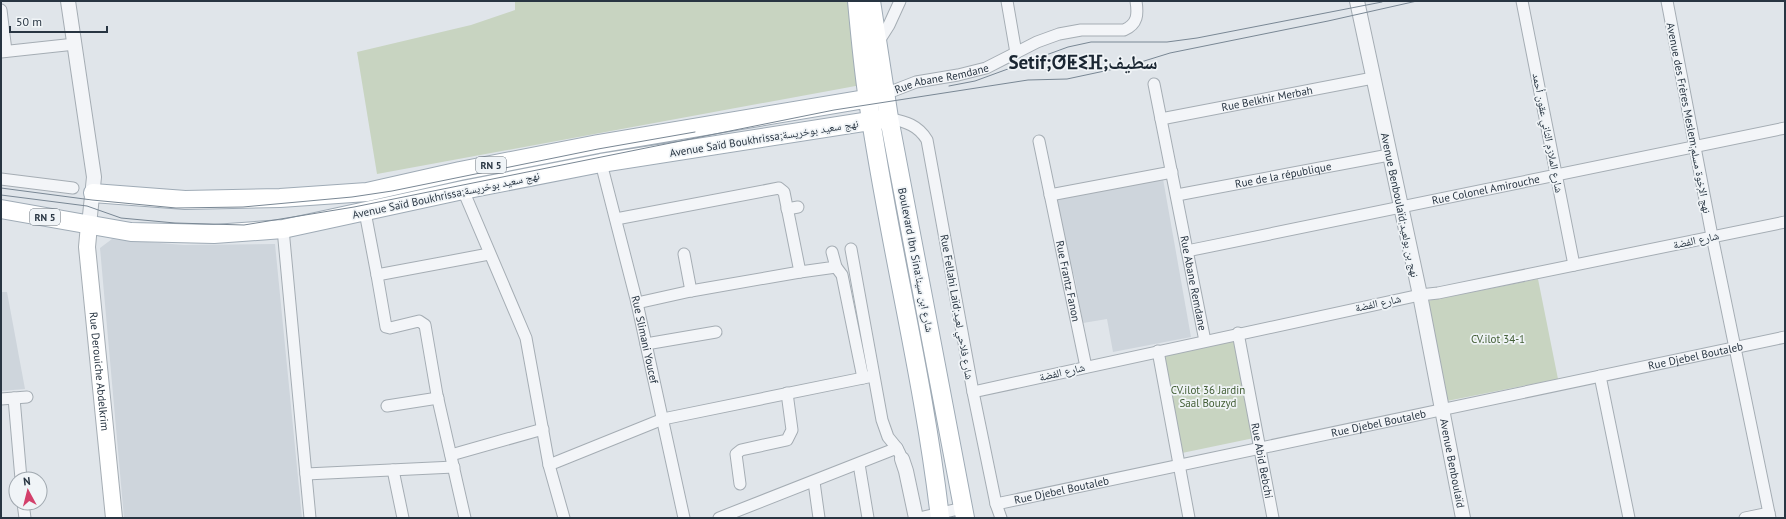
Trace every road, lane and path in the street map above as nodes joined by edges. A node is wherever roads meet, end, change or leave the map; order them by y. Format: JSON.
{"nodes":[{"id":1,"x":68,"y":1,"type":"edge"},
{"id":2,"x":857,"y":1,"type":"edge"},
{"id":3,"x":871,"y":1,"type":"edge"},
{"id":4,"x":900,"y":1,"type":"edge"},
{"id":5,"x":1007,"y":1,"type":"edge"},
{"id":6,"x":1136,"y":1,"type":"edge"},
{"id":7,"x":1357,"y":1,"type":"edge"},
{"id":8,"x":1522,"y":1,"type":"edge"},
{"id":9,"x":1667,"y":1,"type":"edge"},
{"id":10,"x":1,"y":10,"type":"edge"},
{"id":11,"x":75,"y":44,"type":"junction"},
{"id":12,"x":877,"y":44,"type":"junction"},
{"id":13,"x":3,"y":52,"type":"edge"},
{"id":14,"x":1016,"y":54,"type":"junction"},
{"id":15,"x":1372,"y":78,"type":"junction"},
{"id":16,"x":1154,"y":84,"type":"dead end"},
{"id":17,"x":885,"y":94,"type":"junction"},
{"id":18,"x":868,"y":99,"type":"junction"},
{"id":19,"x":889,"y":118,"type":"junction"},
{"id":20,"x":1161,"y":119,"type":"junction"},
{"id":21,"x":871,"y":122,"type":"junction"},
{"id":22,"x":1785,"y":128,"type":"edge"},
{"id":23,"x":1039,"y":141,"type":"dead end"},
{"id":24,"x":1695,"y":147,"type":"junction"},
{"id":25,"x":1389,"y":155,"type":"junction"},
{"id":26,"x":601,"y":163,"type":"junction"},
{"id":27,"x":1172,"y":172,"type":"junction"},
{"id":28,"x":1557,"y":175,"type":"junction"},
{"id":29,"x":1,"y":179,"type":"edge"},
{"id":30,"x":73,"y":188,"type":"dead end"},
{"id":31,"x":463,"y":190,"type":"junction"},
{"id":32,"x":93,"y":193,"type":"junction"},
{"id":33,"x":1050,"y":195,"type":"junction"},
{"id":34,"x":1177,"y":195,"type":"junction"},
{"id":35,"x":1401,"y":207,"type":"junction"},
{"id":36,"x":1,"y":209,"type":"edge"},
{"id":37,"x":365,"y":212,"type":"junction"},
{"id":38,"x":616,"y":219,"type":"junction"},
{"id":39,"x":1785,"y":222,"type":"edge"},
{"id":40,"x":89,"y":226,"type":"junction"},
{"id":41,"x":283,"y":229,"type":"junction"},
{"id":42,"x":1712,"y":236,"type":"junction"},
{"id":43,"x":851,"y":249,"type":"dead end"},
{"id":44,"x":1187,"y":250,"type":"junction"},
{"id":45,"x":832,"y":252,"type":"dead end"},
{"id":46,"x":489,"y":254,"type":"junction"},
{"id":47,"x":684,"y":254,"type":"dead end"},
{"id":48,"x":1574,"y":265,"type":"junction"},
{"id":49,"x":836,"y":267,"type":"junction"},
{"id":50,"x":800,"y":272,"type":"junction"},
{"id":51,"x":377,"y":275,"type":"junction"},
{"id":52,"x":691,"y":291,"type":"junction"},
{"id":53,"x":1420,"y":294,"type":"junction"},
{"id":54,"x":637,"y":303,"type":"junction"},
{"id":55,"x":716,"y":332,"type":"dead end"},
{"id":56,"x":1238,"y":333,"type":"junction"},
{"id":57,"x":1785,"y":337,"type":"edge"},
{"id":58,"x":1205,"y":341,"type":"junction"},
{"id":59,"x":646,"y":344,"type":"junction"},
{"id":60,"x":1736,"y":348,"type":"junction"},
{"id":61,"x":1158,"y":351,"type":"junction"},
{"id":62,"x":1086,"y":367,"type":"junction"},
{"id":63,"x":1600,"y":376,"type":"junction"},
{"id":64,"x":868,"y":377,"type":"junction"},
{"id":65,"x":972,"y":392,"type":"junction"},
{"id":66,"x":787,"y":393,"type":"junction"},
{"id":67,"x":27,"y":397,"type":"dead end"},
{"id":68,"x":14,"y":398,"type":"junction"},
{"id":69,"x":438,"y":398,"type":"junction"},
{"id":70,"x":1,"y":399,"type":"edge"},
{"id":71,"x":387,"y":406,"type":"dead end"},
{"id":72,"x":1442,"y":409,"type":"junction"},
{"id":73,"x":663,"y":419,"type":"junction"},
{"id":74,"x":543,"y":429,"type":"junction"},
{"id":75,"x":1260,"y":448,"type":"junction"},
{"id":76,"x":899,"y":453,"type":"junction"},
{"id":77,"x":451,"y":454,"type":"junction"},
{"id":78,"x":859,"y":464,"type":"junction"},
{"id":79,"x":549,"y":465,"type":"junction"},
{"id":80,"x":1179,"y":465,"type":"junction"},
{"id":81,"x":454,"y":467,"type":"junction"},
{"id":82,"x":393,"y":470,"type":"junction"},
{"id":83,"x":20,"y":471,"type":"edge"},
{"id":84,"x":306,"y":474,"type":"junction"},
{"id":85,"x":814,"y":482,"type":"junction"},
{"id":86,"x":740,"y":484,"type":"dead end"},
{"id":87,"x":996,"y":504,"type":"junction"},
{"id":88,"x":964,"y":513,"type":"edge"},
{"id":89,"x":940,"y":515,"type":"edge"},
{"id":90,"x":1770,"y":515,"type":"edge"},
{"id":91,"x":114,"y":518,"type":"edge"},
{"id":92,"x":310,"y":518,"type":"edge"},
{"id":93,"x":403,"y":518,"type":"edge"},
{"id":94,"x":465,"y":518,"type":"edge"},
{"id":95,"x":564,"y":518,"type":"edge"},
{"id":96,"x":684,"y":518,"type":"edge"},
{"id":97,"x":719,"y":518,"type":"edge"},
{"id":98,"x":819,"y":518,"type":"edge"},
{"id":99,"x":868,"y":518,"type":"edge"},
{"id":100,"x":917,"y":518,"type":"edge"},
{"id":101,"x":1001,"y":518,"type":"edge"},
{"id":102,"x":1189,"y":518,"type":"edge"},
{"id":103,"x":1273,"y":518,"type":"edge"},
{"id":104,"x":1463,"y":518,"type":"edge"},
{"id":105,"x":1629,"y":518,"type":"edge"},
{"id":106,"x":1745,"y":518,"type":"edge"}],
"edges":[{"from":1,"to":11,"type":"street"},
{"from":2,"to":18,"type":"main road","name":"Boulevard Ibn Sina:شارع ابن سينا"},
{"from":3,"to":12,"type":"main road","name":"Boulevard Ibn Sina:شارع ابن سينا"},
{"from":4,"to":12,"type":"street"},
{"from":5,"to":14,"type":"street"},
{"from":6,"to":14,"type":"street","name":"Rue Abane Remdane"},
{"from":7,"to":15,"type":"street","name":"Avenue Benboulaïd;نهج بن بولعيد"},
{"from":8,"to":28,"type":"street","name":"شارع الملازم الثاني عقون أحمد"},
{"from":9,"to":24,"type":"street","name":"Avenue des Frères Meslem;نهج الإخوة مسلم"},
{"from":10,"to":13,"type":"street"},
{"from":11,"to":13,"type":"street"},
{"from":11,"to":32,"type":"street"},
{"from":12,"to":17,"type":"main road","name":"Boulevard Ibn Sina:شارع ابن سينا"},
{"from":14,"to":17,"type":"street","name":"Rue Abane Remdane"},
{"from":15,"to":20,"type":"street","name":"Rue Belkhir Merbah"},
{"from":15,"to":25,"type":"street","name":"Avenue Benboulaïd;نهج بن بولعيد"},
{"from":16,"to":20,"type":"street","name":"Rue Abane Remdane"},
{"from":17,"to":18,"type":"main road","name":"Avenue Saïd Boukhrissa;نهج سعيد بوخريسة","number":"RN 5"},
{"from":17,"to":19,"type":"main road","name":"Boulevard Ibn Sina:شارع ابن سينا"},
{"from":18,"to":21,"type":"main road","name":"Boulevard Ibn Sina:شارع ابن سينا"},
{"from":18,"to":32,"type":"main road","name":"Avenue Saïd Boukhrissa;نهج سعيد بوخريسة","number":"RN 5"},
{"from":19,"to":21,"type":"main road","name":"Avenue Saïd Boukhrissa;نهج سعيد بوخريسة","number":"RN 5"},
{"from":19,"to":65,"type":"street","name":"Rue Fellahi Laïd;شارع فلاحي لعيد"},
{"from":19,"to":88,"type":"main road","name":"Boulevard Ibn Sina:شارع ابن سينا"},
{"from":20,"to":27,"type":"street","name":"Rue Abane Remdane"},
{"from":21,"to":26,"type":"main road","name":"Avenue Saïd Boukhrissa;نهج سعيد بوخريسة","number":"RN 5"},
{"from":21,"to":89,"type":"main road","name":"Boulevard Ibn Sina:شارع ابن سينا"},
{"from":22,"to":24,"type":"street","name":"Rue Colonel Amirouche"},
{"from":23,"to":33,"type":"street","name":"Rue Frantz Fanon"},
{"from":24,"to":28,"type":"street","name":"Rue Colonel Amirouche"},
{"from":24,"to":42,"type":"street","name":"Avenue des Frères Meslem;نهج الإخوة مسلم"},
{"from":25,"to":34,"type":"street","name":"Rue de la république"},
{"from":25,"to":35,"type":"street","name":"Avenue Benboulaïd;نهج بن بولعيد"},
{"from":26,"to":31,"type":"main road","name":"Avenue Saïd Boukhrissa;نهج سعيد بوخريسة","number":"RN 5"},
{"from":26,"to":38,"type":"street","name":"Rue Slimani Youcef"},
{"from":27,"to":33,"type":"street"},
{"from":27,"to":34,"type":"street","name":"Rue Abane Remdane"},
{"from":28,"to":35,"type":"street","name":"Rue Colonel Amirouche"},
{"from":28,"to":48,"type":"street","name":"شارع الملازم الثاني عقون أحمد"},
{"from":29,"to":30,"type":"street"},
{"from":31,"to":37,"type":"main road","name":"Avenue Saïd Boukhrissa;نهج سعيد بوخريسة","number":"RN 5"},
{"from":31,"to":46,"type":"street"},
{"from":32,"to":40,"type":"street"},
{"from":33,"to":62,"type":"street","name":"Rue Frantz Fanon"},
{"from":34,"to":44,"type":"street","name":"Rue Abane Remdane"},
{"from":35,"to":44,"type":"street","name":"Rue Colonel Amirouche"},
{"from":35,"to":53,"type":"street","name":"Avenue Benboulaïd;نهج بن بولعيد"},
{"from":36,"to":40,"type":"main road","name":"Avenue Saïd Boukhrissa;نهج سعيد بوخريسة","number":"RN 5"},
{"from":37,"to":41,"type":"main road","name":"Avenue Saïd Boukhrissa;نهج سعيد بوخريسة","number":"RN 5"},
{"from":37,"to":51,"type":"street"},
{"from":38,"to":50,"type":"street"},
{"from":38,"to":54,"type":"street","name":"Rue Slimani Youcef"},
{"from":39,"to":42,"type":"street","name":"شارع الفضة"},
{"from":40,"to":41,"type":"main road","name":"Avenue Saïd Boukhrissa;نهج سعيد بوخريسة","number":"RN 5"},
{"from":40,"to":91,"type":"main road","name":"Rue Derouiche Abdelkrim"},
{"from":41,"to":84,"type":"street"},
{"from":42,"to":48,"type":"street","name":"شارع الفضة"},
{"from":42,"to":60,"type":"street","name":"Avenue des Frères Meslem;نهج الإخوة مسلم"},
{"from":43,"to":64,"type":"street"},
{"from":44,"to":58,"type":"street","name":"Rue Abane Remdane"},
{"from":45,"to":49,"type":"street"},
{"from":46,"to":51,"type":"street"},
{"from":46,"to":74,"type":"street"},
{"from":47,"to":52,"type":"street"},
{"from":48,"to":53,"type":"street","name":"شارع الفضة"},
{"from":49,"to":50,"type":"street"},
{"from":49,"to":64,"type":"street"},
{"from":50,"to":52,"type":"street"},
{"from":51,"to":69,"type":"street"},
{"from":52,"to":54,"type":"street"},
{"from":53,"to":56,"type":"street","name":"شارع الفضة"},
{"from":53,"to":72,"type":"street","name":"Avenue Benboulaïd;نهج بن بولعيد"},
{"from":54,"to":59,"type":"street","name":"Rue Slimani Youcef"},
{"from":55,"to":59,"type":"street"},
{"from":56,"to":58,"type":"street","name":"شارع الفضة"},
{"from":56,"to":75,"type":"street","name":"Rue Abid Bebchi"},
{"from":57,"to":60,"type":"street","name":"Rue Djebel Boutaleb"},
{"from":58,"to":61,"type":"street","name":"شارع الفضة"},
{"from":59,"to":73,"type":"street","name":"Rue Slimani Youcef"},
{"from":60,"to":63,"type":"street","name":"Rue Djebel Boutaleb"},
{"from":60,"to":90,"type":"street","name":"Avenue des Frères Meslem;نهج الإخوة مسلم"},
{"from":61,"to":62,"type":"street","name":"شارع الفضة"},
{"from":61,"to":80,"type":"street"},
{"from":62,"to":65,"type":"street","name":"شارع الفضة"},
{"from":63,"to":72,"type":"street","name":"Rue Djebel Boutaleb"},
{"from":63,"to":105,"type":"street"},
{"from":64,"to":66,"type":"street"},
{"from":64,"to":76,"type":"street"},
{"from":65,"to":87,"type":"street","name":"Rue Fellahi Laïd;شارع فلاحي لعيد"},
{"from":66,"to":73,"type":"street"},
{"from":66,"to":86,"type":"street"},
{"from":67,"to":68,"type":"street"},
{"from":68,"to":70,"type":"street"},
{"from":68,"to":83,"type":"street"},
{"from":69,"to":71,"type":"street"},
{"from":69,"to":77,"type":"street"},
{"from":72,"to":75,"type":"street","name":"Rue Djebel Boutaleb"},
{"from":72,"to":104,"type":"street","name":"Avenue Benboulaïd"},
{"from":73,"to":79,"type":"street"},
{"from":73,"to":96,"type":"street","name":"Rue Slimani Youcef"},
{"from":74,"to":77,"type":"street"},
{"from":74,"to":79,"type":"street"},
{"from":75,"to":80,"type":"street","name":"Rue Djebel Boutaleb"},
{"from":75,"to":103,"type":"street","name":"Rue Abid Bebchi"},
{"from":76,"to":78,"type":"street"},
{"from":76,"to":100,"type":"street"},
{"from":77,"to":81,"type":"street"},
{"from":78,"to":85,"type":"street"},
{"from":78,"to":99,"type":"street"},
{"from":79,"to":95,"type":"street"},
{"from":80,"to":87,"type":"street","name":"Rue Djebel Boutaleb"},
{"from":80,"to":102,"type":"street"},
{"from":81,"to":82,"type":"street"},
{"from":81,"to":94,"type":"street"},
{"from":82,"to":84,"type":"street"},
{"from":82,"to":93,"type":"street"},
{"from":84,"to":92,"type":"street"},
{"from":85,"to":97,"type":"street"},
{"from":85,"to":98,"type":"street"},
{"from":87,"to":101,"type":"street","name":"Rue Fellahi Laïd;شارع فلاحي لعيد"},
{"from":88,"to":89,"type":"street"},
{"from":89,"to":100,"type":"street"},
{"from":90,"to":106,"type":"street"}]}
